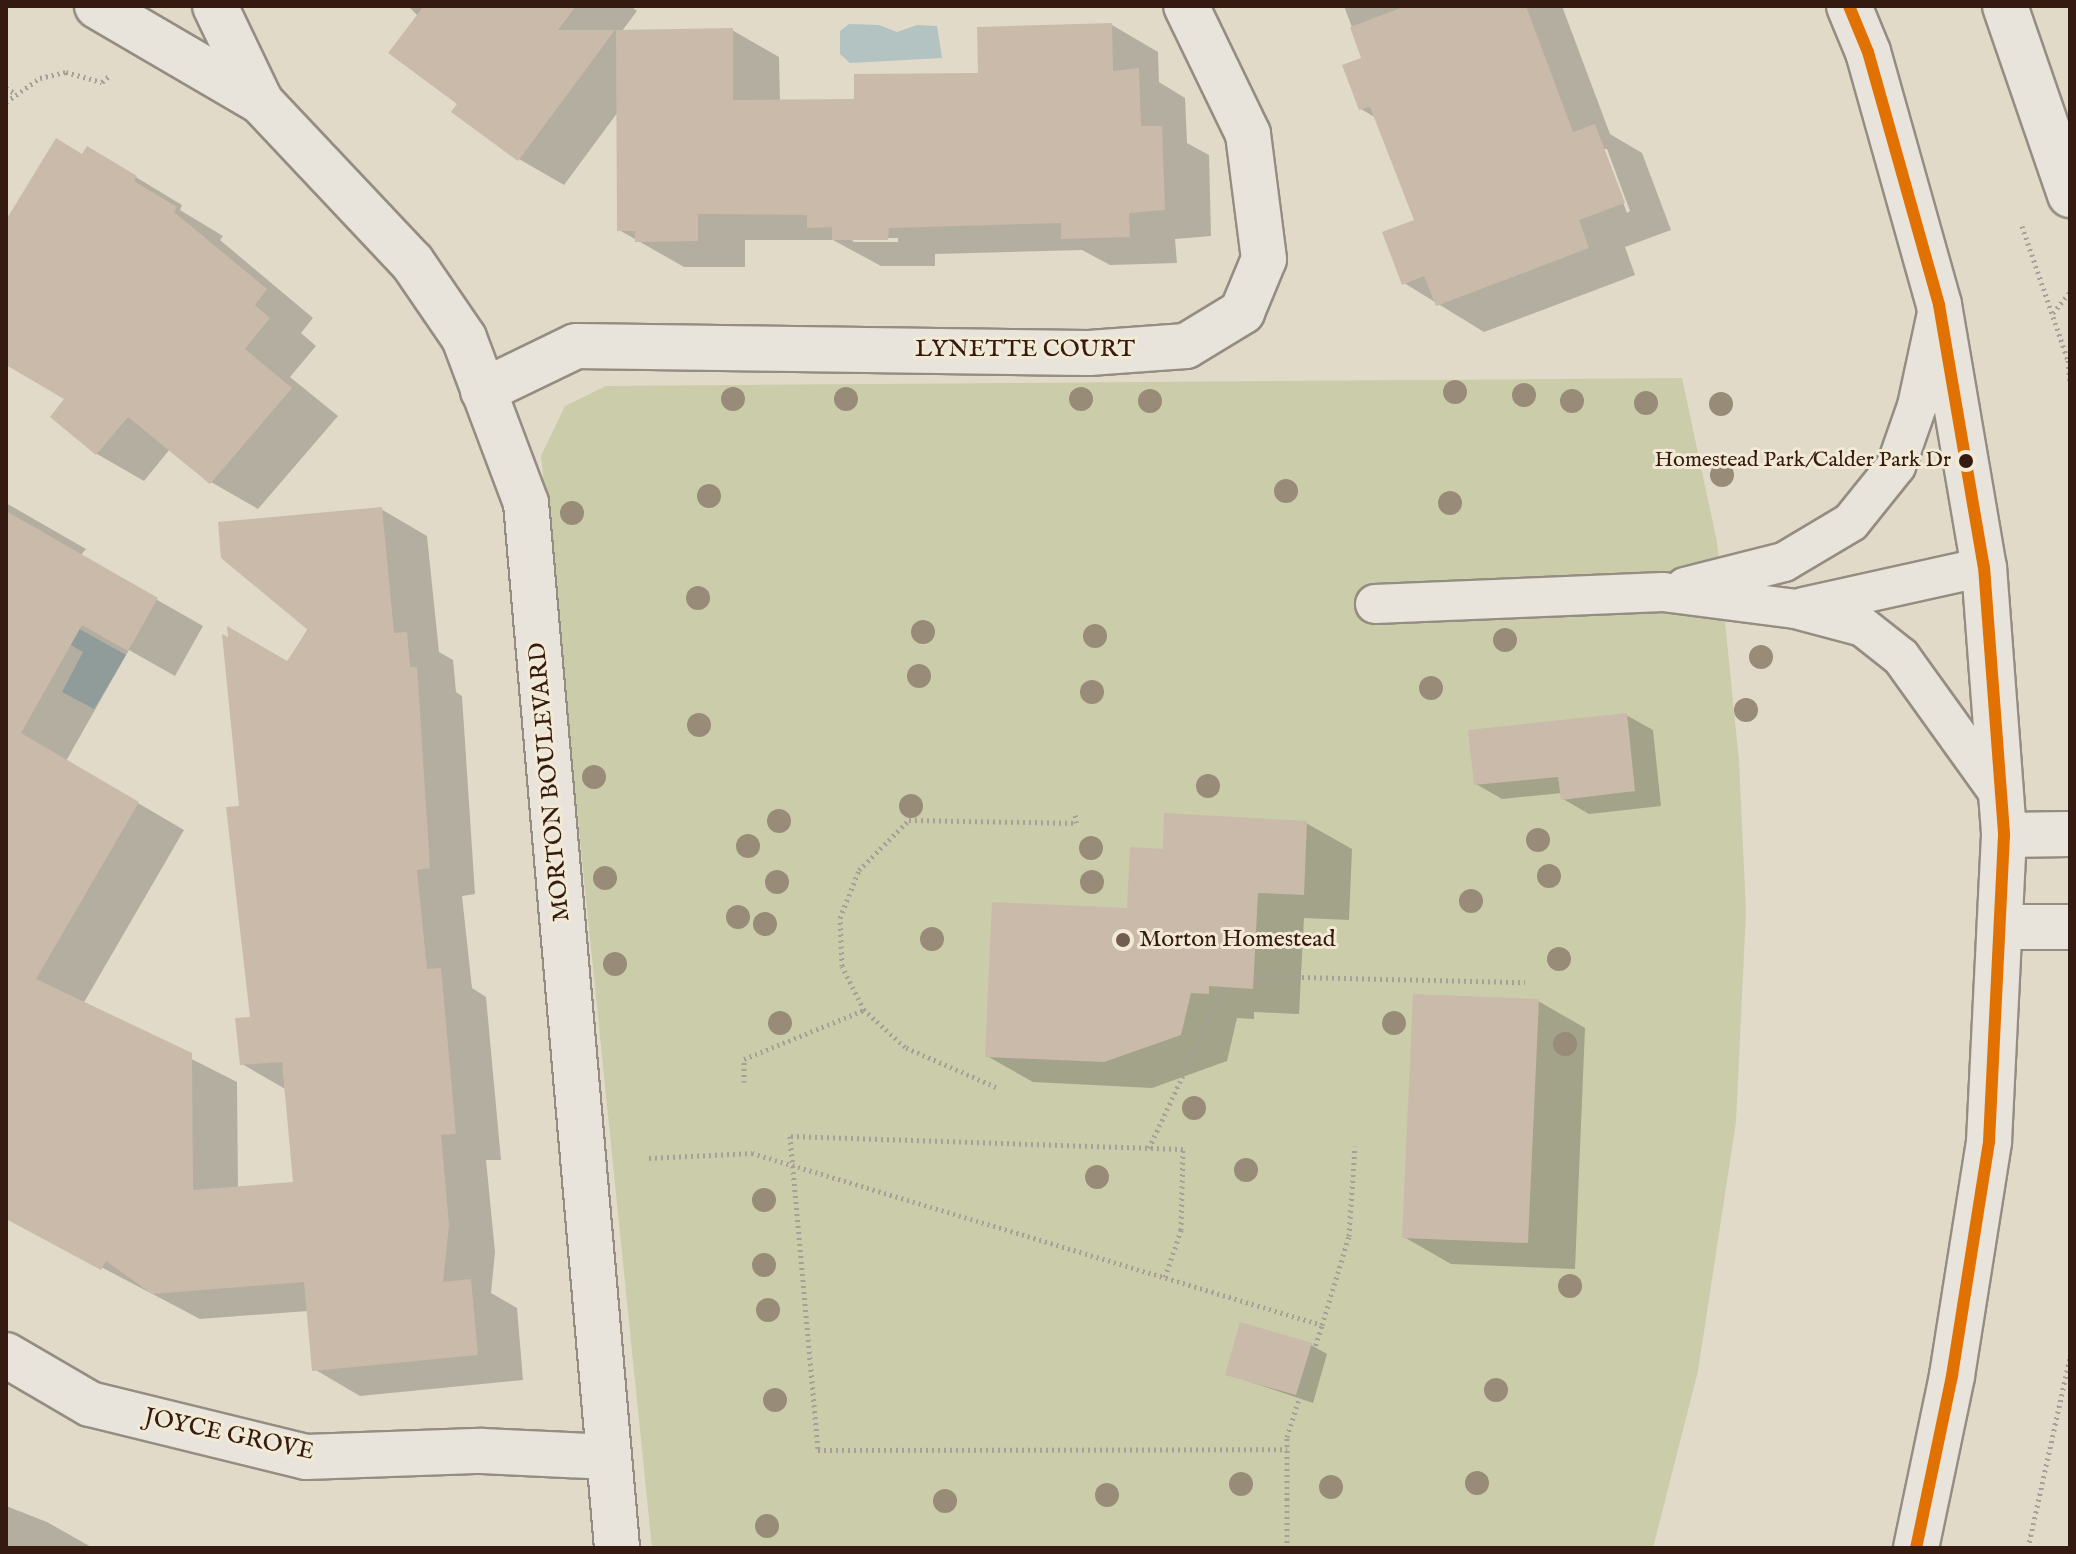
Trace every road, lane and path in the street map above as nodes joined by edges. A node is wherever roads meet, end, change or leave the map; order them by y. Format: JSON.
{"nodes":[{"id":1,"x":97,"y":6,"type":"edge"},
{"id":2,"x":215,"y":6,"type":"edge"},
{"id":3,"x":1186,"y":6,"type":"edge"},
{"id":4,"x":1849,"y":6,"type":"edge"},
{"id":5,"x":2005,"y":6,"type":"edge"},
{"id":6,"x":6,"y":88,"type":"edge"},
{"id":7,"x":6,"y":102,"type":"edge"},
{"id":8,"x":261,"y":102,"type":"junction"},
{"id":9,"x":2070,"y":195,"type":"edge"},
{"id":10,"x":2070,"y":292,"type":"edge"},
{"id":11,"x":1939,"y":305,"type":"junction"},
{"id":12,"x":2052,"y":313,"type":"dead end"},
{"id":13,"x":483,"y":391,"type":"junction"},
{"id":14,"x":1984,"y":567,"type":"junction"},
{"id":15,"x":1663,"y":592,"type":"junction"},
{"id":16,"x":1375,"y":604,"type":"dead end"},
{"id":17,"x":1795,"y":609,"type":"junction"},
{"id":18,"x":1075,"y":812,"type":"dead end"},
{"id":19,"x":2003,"y":816,"type":"junction"},
{"id":20,"x":2070,"y":834,"type":"edge"},
{"id":21,"x":2001,"y":927,"type":"junction"},
{"id":22,"x":2070,"y":927,"type":"edge"},
{"id":23,"x":1254,"y":976,"type":"dead end"},
{"id":24,"x":1525,"y":982,"type":"dead end"},
{"id":25,"x":1224,"y":987,"type":"dead end"},
{"id":26,"x":864,"y":1010,"type":"junction"},
{"id":27,"x":744,"y":1082,"type":"dead end"},
{"id":28,"x":996,"y":1087,"type":"dead end"},
{"id":29,"x":1355,"y":1146,"type":"dead end"},
{"id":30,"x":1149,"y":1148,"type":"junction"},
{"id":31,"x":649,"y":1158,"type":"dead end"},
{"id":32,"x":788,"y":1164,"type":"junction"},
{"id":33,"x":1165,"y":1277,"type":"junction"},
{"id":34,"x":1322,"y":1325,"type":"junction"},
{"id":35,"x":6,"y":1355,"type":"edge"},
{"id":36,"x":2070,"y":1357,"type":"edge"},
{"id":37,"x":1287,"y":1449,"type":"junction"},
{"id":38,"x":609,"y":1457,"type":"junction"},
{"id":39,"x":617,"y":1548,"type":"edge"},
{"id":40,"x":1287,"y":1548,"type":"edge"},
{"id":41,"x":1916,"y":1548,"type":"edge"},
{"id":42,"x":2028,"y":1548,"type":"edge"}],
"edges":[{"from":1,"to":8,"type":"street","name":"MORTON BOULEVARD"},
{"from":2,"to":8,"type":"street","name":"MORTON BOULEVARD"},
{"from":3,"to":13,"type":"street","name":"LYNETTE COURT"},
{"from":4,"to":11,"type":"street"},
{"from":5,"to":9,"type":"street"},
{"from":6,"to":7,"type":"path"},
{"from":8,"to":13,"type":"street","name":"MORTON BOULEVARD"},
{"from":10,"to":12,"type":"path"},
{"from":11,"to":14,"type":"street"},
{"from":11,"to":15,"type":"lane"},
{"from":13,"to":38,"type":"street","name":"MORTON BOULEVARD"},
{"from":14,"to":17,"type":"lane"},
{"from":14,"to":19,"type":"street"},
{"from":15,"to":16,"type":"lane"},
{"from":15,"to":17,"type":"lane"},
{"from":17,"to":19,"type":"lane"},
{"from":18,"to":26,"type":"path"},
{"from":19,"to":20,"type":"street"},
{"from":19,"to":21,"type":"street"},
{"from":21,"to":22,"type":"street"},
{"from":21,"to":41,"type":"street"},
{"from":23,"to":24,"type":"path"},
{"from":25,"to":30,"type":"path"},
{"from":26,"to":27,"type":"path"},
{"from":26,"to":28,"type":"path"},
{"from":29,"to":34,"type":"path"},
{"from":30,"to":32,"type":"path"},
{"from":30,"to":33,"type":"path"},
{"from":31,"to":32,"type":"path"},
{"from":32,"to":33,"type":"path"},
{"from":32,"to":37,"type":"path"},
{"from":33,"to":34,"type":"path"},
{"from":34,"to":37,"type":"path"},
{"from":35,"to":38,"type":"street","name":"JOYCE GROVE"},
{"from":36,"to":42,"type":"path"},
{"from":37,"to":40,"type":"path"},
{"from":38,"to":39,"type":"street","name":"MORTON BOULEVARD"}]}
